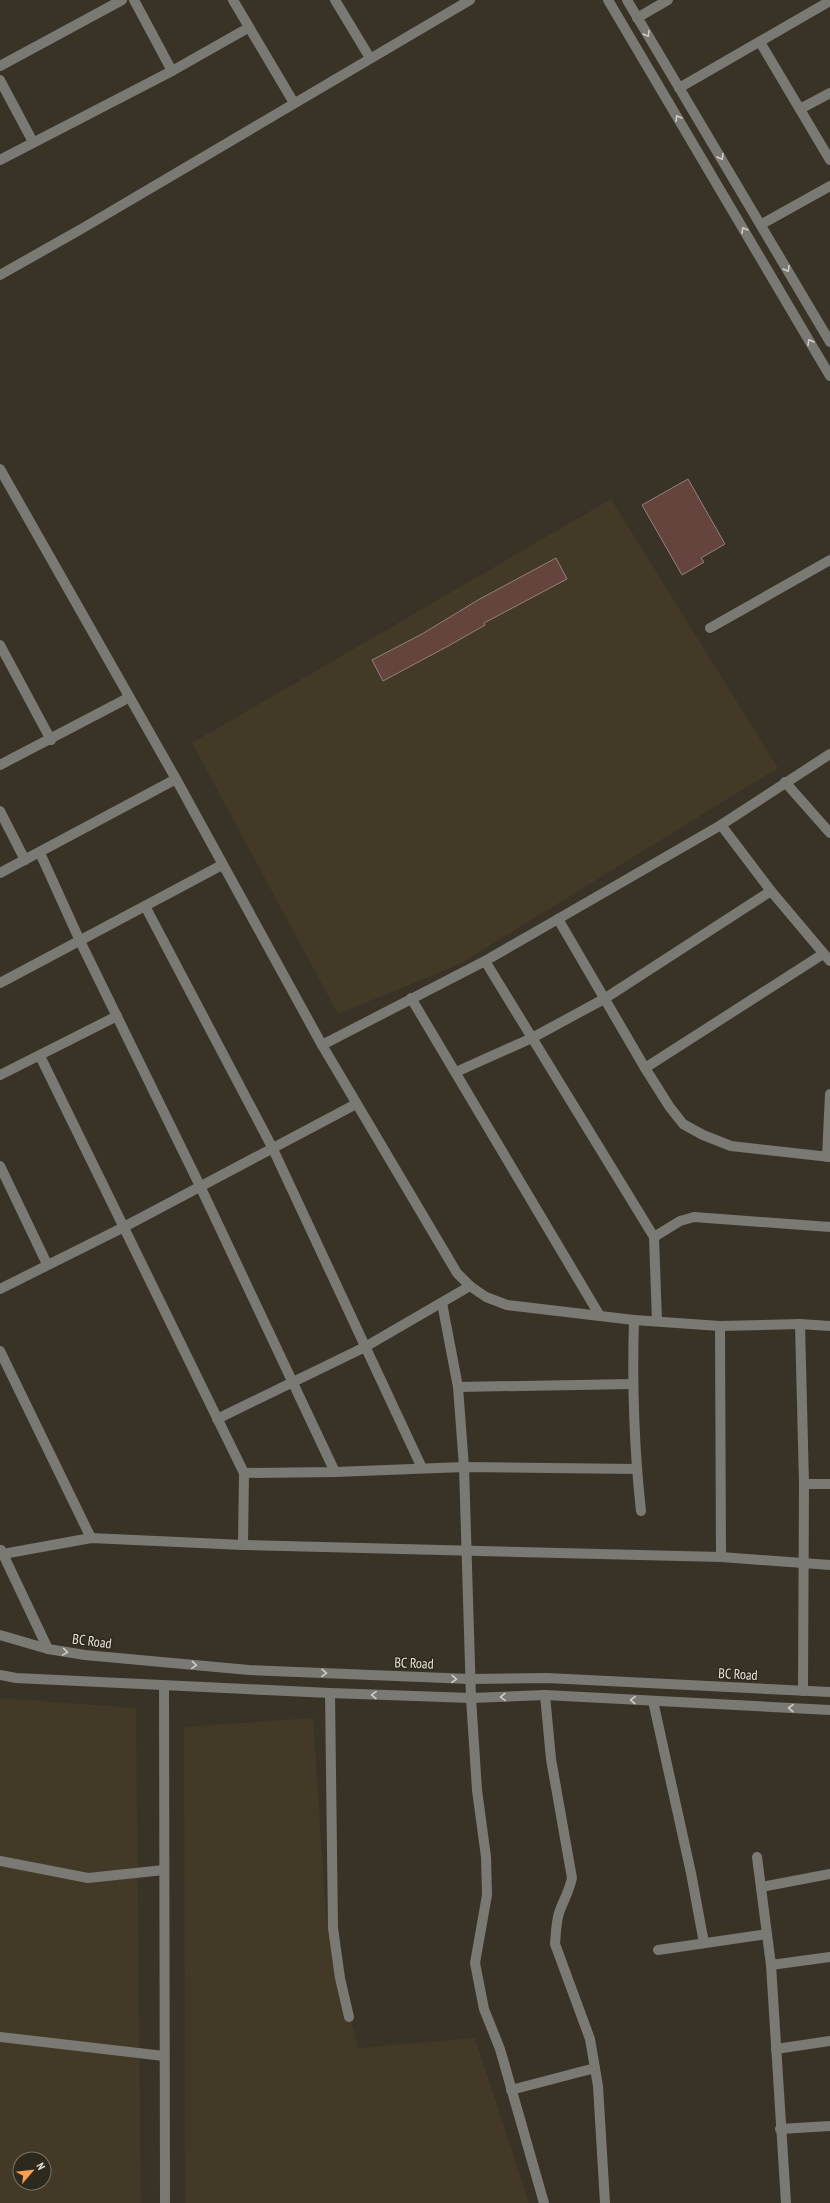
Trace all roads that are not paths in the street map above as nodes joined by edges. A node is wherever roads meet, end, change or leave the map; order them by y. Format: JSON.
{"nodes":[{"id":1,"x":122,"y":0,"type":"edge"},
{"id":2,"x":134,"y":0,"type":"edge"},
{"id":3,"x":233,"y":0,"type":"edge"},
{"id":4,"x":335,"y":0,"type":"edge"},
{"id":5,"x":470,"y":0,"type":"edge"},
{"id":6,"x":608,"y":0,"type":"edge"},
{"id":7,"x":627,"y":0,"type":"edge"},
{"id":8,"x":668,"y":0,"type":"edge"},
{"id":9,"x":830,"y":1,"type":"edge"},
{"id":10,"x":637,"y":18,"type":"junction"},
{"id":11,"x":248,"y":28,"type":"junction"},
{"id":12,"x":760,"y":42,"type":"junction"},
{"id":13,"x":370,"y":58,"type":"junction"},
{"id":14,"x":0,"y":66,"type":"edge"},
{"id":15,"x":172,"y":71,"type":"junction"},
{"id":16,"x":0,"y":80,"type":"edge"},
{"id":17,"x":679,"y":88,"type":"junction"},
{"id":18,"x":830,"y":92,"type":"edge"},
{"id":19,"x":294,"y":103,"type":"junction"},
{"id":20,"x":800,"y":109,"type":"junction"},
{"id":21,"x":33,"y":142,"type":"junction"},
{"id":22,"x":0,"y":160,"type":"edge"},
{"id":23,"x":830,"y":160,"type":"edge"},
{"id":24,"x":830,"y":186,"type":"edge"},
{"id":25,"x":762,"y":224,"type":"junction"},
{"id":26,"x":0,"y":275,"type":"edge"},
{"id":27,"x":830,"y":342,"type":"edge"},
{"id":28,"x":830,"y":376,"type":"edge"},
{"id":29,"x":0,"y":469,"type":"edge"},
{"id":30,"x":3,"y":481,"type":"edge"},
{"id":31,"x":830,"y":560,"type":"edge"},
{"id":32,"x":710,"y":628,"type":"dead end"},
{"id":33,"x":0,"y":645,"type":"edge"},
{"id":34,"x":128,"y":698,"type":"junction"},
{"id":35,"x":51,"y":740,"type":"junction"},
{"id":36,"x":830,"y":754,"type":"edge"},
{"id":37,"x":0,"y":765,"type":"edge"},
{"id":38,"x":176,"y":780,"type":"junction"},
{"id":39,"x":785,"y":782,"type":"junction"},
{"id":40,"x":0,"y":811,"type":"edge"},
{"id":41,"x":721,"y":825,"type":"junction"},
{"id":42,"x":830,"y":833,"type":"edge"},
{"id":43,"x":40,"y":853,"type":"junction"},
{"id":44,"x":25,"y":860,"type":"junction"},
{"id":45,"x":222,"y":865,"type":"junction"},
{"id":46,"x":0,"y":874,"type":"edge"},
{"id":47,"x":771,"y":892,"type":"junction"},
{"id":48,"x":145,"y":906,"type":"junction"},
{"id":49,"x":558,"y":919,"type":"junction"},
{"id":50,"x":80,"y":941,"type":"junction"},
{"id":51,"x":827,"y":957,"type":"edge"},
{"id":52,"x":485,"y":961,"type":"junction"},
{"id":53,"x":0,"y":983,"type":"edge"},
{"id":54,"x":412,"y":998,"type":"junction"},
{"id":55,"x":604,"y":999,"type":"junction"},
{"id":56,"x":117,"y":1016,"type":"junction"},
{"id":57,"x":532,"y":1038,"type":"junction"},
{"id":58,"x":322,"y":1045,"type":"junction"},
{"id":59,"x":40,"y":1056,"type":"junction"},
{"id":60,"x":645,"y":1068,"type":"junction"},
{"id":61,"x":456,"y":1072,"type":"junction"},
{"id":62,"x":0,"y":1075,"type":"edge"},
{"id":63,"x":830,"y":1094,"type":"edge"},
{"id":64,"x":356,"y":1104,"type":"junction"},
{"id":65,"x":272,"y":1147,"type":"junction"},
{"id":66,"x":829,"y":1157,"type":"edge"},
{"id":67,"x":0,"y":1166,"type":"edge"},
{"id":68,"x":200,"y":1186,"type":"junction"},
{"id":69,"x":830,"y":1227,"type":"edge"},
{"id":70,"x":122,"y":1228,"type":"junction"},
{"id":71,"x":654,"y":1237,"type":"junction"},
{"id":72,"x":47,"y":1264,"type":"junction"},
{"id":73,"x":470,"y":1286,"type":"junction"},
{"id":74,"x":0,"y":1289,"type":"edge"},
{"id":75,"x":442,"y":1303,"type":"junction"},
{"id":76,"x":600,"y":1316,"type":"junction"},
{"id":77,"x":634,"y":1320,"type":"junction"},
{"id":78,"x":657,"y":1321,"type":"junction"},
{"id":79,"x":800,"y":1324,"type":"junction"},
{"id":80,"x":720,"y":1326,"type":"junction"},
{"id":81,"x":830,"y":1326,"type":"edge"},
{"id":82,"x":365,"y":1347,"type":"junction"},
{"id":83,"x":0,"y":1351,"type":"edge"},
{"id":84,"x":292,"y":1381,"type":"junction"},
{"id":85,"x":632,"y":1384,"type":"junction"},
{"id":86,"x":458,"y":1386,"type":"junction"},
{"id":87,"x":217,"y":1418,"type":"junction"},
{"id":88,"x":464,"y":1467,"type":"junction"},
{"id":89,"x":422,"y":1468,"type":"junction"},
{"id":90,"x":636,"y":1469,"type":"junction"},
{"id":91,"x":336,"y":1472,"type":"junction"},
{"id":92,"x":244,"y":1473,"type":"junction"},
{"id":93,"x":804,"y":1484,"type":"junction"},
{"id":94,"x":830,"y":1484,"type":"edge"},
{"id":95,"x":641,"y":1511,"type":"dead end"},
{"id":96,"x":91,"y":1538,"type":"junction"},
{"id":97,"x":243,"y":1546,"type":"junction"},
{"id":98,"x":2,"y":1551,"type":"edge"},
{"id":99,"x":467,"y":1551,"type":"junction"},
{"id":100,"x":722,"y":1557,"type":"junction"},
{"id":101,"x":802,"y":1564,"type":"junction"},
{"id":102,"x":830,"y":1565,"type":"edge"},
{"id":103,"x":0,"y":1635,"type":"edge"},
{"id":104,"x":48,"y":1649,"type":"junction"},
{"id":105,"x":0,"y":1675,"type":"edge"},
{"id":106,"x":470,"y":1679,"type":"junction"},
{"id":107,"x":164,"y":1686,"type":"junction"},
{"id":108,"x":804,"y":1691,"type":"junction"},
{"id":109,"x":830,"y":1692,"type":"edge"},
{"id":110,"x":330,"y":1693,"type":"junction"},
{"id":111,"x":545,"y":1695,"type":"junction"},
{"id":112,"x":471,"y":1698,"type":"junction"},
{"id":113,"x":653,"y":1701,"type":"junction"},
{"id":114,"x":830,"y":1710,"type":"edge"},
{"id":115,"x":757,"y":1857,"type":"dead end"},
{"id":116,"x":0,"y":1862,"type":"edge"},
{"id":117,"x":164,"y":1870,"type":"junction"},
{"id":118,"x":830,"y":1874,"type":"edge"},
{"id":119,"x":762,"y":1886,"type":"junction"},
{"id":120,"x":767,"y":1934,"type":"junction"},
{"id":121,"x":704,"y":1943,"type":"junction"},
{"id":122,"x":658,"y":1950,"type":"dead end"},
{"id":123,"x":830,"y":1957,"type":"edge"},
{"id":124,"x":771,"y":1965,"type":"junction"},
{"id":125,"x":349,"y":2017,"type":"dead end"},
{"id":126,"x":0,"y":2037,"type":"edge"},
{"id":127,"x":830,"y":2041,"type":"edge"},
{"id":128,"x":776,"y":2049,"type":"junction"},
{"id":129,"x":164,"y":2056,"type":"junction"},
{"id":130,"x":596,"y":2068,"type":"junction"},
{"id":131,"x":512,"y":2090,"type":"junction"},
{"id":132,"x":830,"y":2126,"type":"edge"},
{"id":133,"x":780,"y":2129,"type":"junction"},
{"id":134,"x":165,"y":2203,"type":"edge"},
{"id":135,"x":544,"y":2203,"type":"edge"},
{"id":136,"x":605,"y":2203,"type":"edge"},
{"id":137,"x":786,"y":2203,"type":"edge"}],
"edges":[{"from":1,"to":14,"type":"street"},
{"from":2,"to":15,"type":"street"},
{"from":3,"to":11,"type":"street"},
{"from":4,"to":13,"type":"street"},
{"from":5,"to":13,"type":"street"},
{"from":28,"to":6,"type":"street","one_way":true},
{"from":7,"to":10,"type":"street"},
{"from":8,"to":10,"type":"street"},
{"from":9,"to":12,"type":"street"},
{"from":10,"to":17,"type":"street","one_way":true},
{"from":11,"to":15,"type":"street"},
{"from":11,"to":19,"type":"street"},
{"from":12,"to":17,"type":"street"},
{"from":12,"to":20,"type":"street"},
{"from":13,"to":19,"type":"street"},
{"from":15,"to":21,"type":"street"},
{"from":16,"to":21,"type":"street"},
{"from":17,"to":25,"type":"street","one_way":true},
{"from":18,"to":20,"type":"street"},
{"from":19,"to":26,"type":"street"},
{"from":20,"to":23,"type":"street"},
{"from":21,"to":22,"type":"street"},
{"from":24,"to":25,"type":"street"},
{"from":25,"to":27,"type":"street","one_way":true},
{"from":29,"to":30,"type":"street"},
{"from":30,"to":34,"type":"street"},
{"from":31,"to":32,"type":"street"},
{"from":33,"to":35,"type":"street"},
{"from":34,"to":35,"type":"street"},
{"from":34,"to":38,"type":"street"},
{"from":35,"to":37,"type":"street"},
{"from":36,"to":39,"type":"street"},
{"from":38,"to":43,"type":"street"},
{"from":38,"to":45,"type":"street"},
{"from":39,"to":41,"type":"street"},
{"from":39,"to":42,"type":"street"},
{"from":40,"to":44,"type":"street"},
{"from":41,"to":47,"type":"street"},
{"from":41,"to":49,"type":"street"},
{"from":43,"to":44,"type":"street"},
{"from":43,"to":50,"type":"street"},
{"from":44,"to":46,"type":"street"},
{"from":45,"to":48,"type":"street"},
{"from":45,"to":58,"type":"street"},
{"from":47,"to":51,"type":"street"},
{"from":47,"to":55,"type":"street"},
{"from":48,"to":50,"type":"street"},
{"from":48,"to":65,"type":"street"},
{"from":49,"to":52,"type":"street"},
{"from":49,"to":55,"type":"street"},
{"from":50,"to":53,"type":"street"},
{"from":50,"to":56,"type":"street"},
{"from":51,"to":60,"type":"street"},
{"from":52,"to":54,"type":"street"},
{"from":52,"to":57,"type":"street"},
{"from":54,"to":58,"type":"street"},
{"from":54,"to":61,"type":"street"},
{"from":55,"to":57,"type":"street"},
{"from":55,"to":60,"type":"street"},
{"from":56,"to":59,"type":"street"},
{"from":56,"to":68,"type":"street"},
{"from":57,"to":61,"type":"street"},
{"from":57,"to":71,"type":"street"},
{"from":58,"to":64,"type":"street"},
{"from":59,"to":62,"type":"street"},
{"from":59,"to":70,"type":"street"},
{"from":60,"to":66,"type":"street"},
{"from":61,"to":76,"type":"street"},
{"from":63,"to":66,"type":"street"},
{"from":64,"to":65,"type":"street"},
{"from":64,"to":73,"type":"street"},
{"from":65,"to":68,"type":"street"},
{"from":65,"to":82,"type":"street"},
{"from":67,"to":72,"type":"street"},
{"from":68,"to":70,"type":"street"},
{"from":68,"to":84,"type":"street"},
{"from":69,"to":71,"type":"street"},
{"from":70,"to":72,"type":"street"},
{"from":70,"to":87,"type":"street"},
{"from":71,"to":78,"type":"street"},
{"from":72,"to":74,"type":"street"},
{"from":73,"to":75,"type":"street"},
{"from":73,"to":76,"type":"street"},
{"from":75,"to":82,"type":"street"},
{"from":75,"to":86,"type":"street"},
{"from":76,"to":77,"type":"street"},
{"from":77,"to":78,"type":"street"},
{"from":77,"to":85,"type":"street"},
{"from":78,"to":80,"type":"street"},
{"from":79,"to":80,"type":"street"},
{"from":79,"to":81,"type":"street"},
{"from":79,"to":93,"type":"street"},
{"from":80,"to":100,"type":"street"},
{"from":82,"to":84,"type":"street"},
{"from":82,"to":89,"type":"street"},
{"from":83,"to":96,"type":"street"},
{"from":84,"to":87,"type":"street"},
{"from":84,"to":91,"type":"street"},
{"from":85,"to":86,"type":"street"},
{"from":85,"to":90,"type":"street"},
{"from":86,"to":88,"type":"street"},
{"from":87,"to":92,"type":"street"},
{"from":88,"to":89,"type":"street"},
{"from":88,"to":90,"type":"street"},
{"from":88,"to":99,"type":"street"},
{"from":89,"to":91,"type":"street"},
{"from":90,"to":95,"type":"street"},
{"from":91,"to":92,"type":"street"},
{"from":92,"to":97,"type":"street"},
{"from":93,"to":94,"type":"street"},
{"from":93,"to":101,"type":"street"},
{"from":96,"to":97,"type":"street"},
{"from":96,"to":98,"type":"street"},
{"from":97,"to":99,"type":"street"},
{"from":98,"to":104,"type":"street"},
{"from":99,"to":100,"type":"street"},
{"from":99,"to":106,"type":"street"},
{"from":100,"to":101,"type":"street"},
{"from":101,"to":102,"type":"street"},
{"from":101,"to":108,"type":"street"},
{"from":103,"to":104,"type":"street","name":"BC Road"},
{"from":104,"to":106,"type":"street","name":"BC Road","one_way":true},
{"from":105,"to":107,"type":"street"},
{"from":106,"to":108,"type":"street","name":"BC Road"},
{"from":106,"to":112,"type":"street"},
{"from":107,"to":110,"type":"street"},
{"from":107,"to":117,"type":"street"},
{"from":108,"to":109,"type":"street","name":"BC Road"},
{"from":112,"to":110,"type":"street","one_way":true},
{"from":110,"to":125,"type":"street"},
{"from":111,"to":112,"type":"street","one_way":true},
{"from":113,"to":111,"type":"street","one_way":true},
{"from":111,"to":130,"type":"street"},
{"from":112,"to":131,"type":"street"},
{"from":114,"to":113,"type":"street","one_way":true},
{"from":113,"to":121,"type":"street"},
{"from":115,"to":119,"type":"street"},
{"from":116,"to":117,"type":"street"},
{"from":117,"to":129,"type":"street"},
{"from":118,"to":119,"type":"street"},
{"from":119,"to":120,"type":"street"},
{"from":120,"to":121,"type":"street"},
{"from":120,"to":124,"type":"street"},
{"from":121,"to":122,"type":"street"},
{"from":123,"to":124,"type":"street"},
{"from":124,"to":128,"type":"street"},
{"from":126,"to":129,"type":"street"},
{"from":127,"to":128,"type":"street"},
{"from":128,"to":133,"type":"street"},
{"from":129,"to":134,"type":"street"},
{"from":130,"to":131,"type":"street"},
{"from":130,"to":136,"type":"street"},
{"from":131,"to":135,"type":"street"},
{"from":132,"to":133,"type":"street"},
{"from":133,"to":137,"type":"street"}]}
